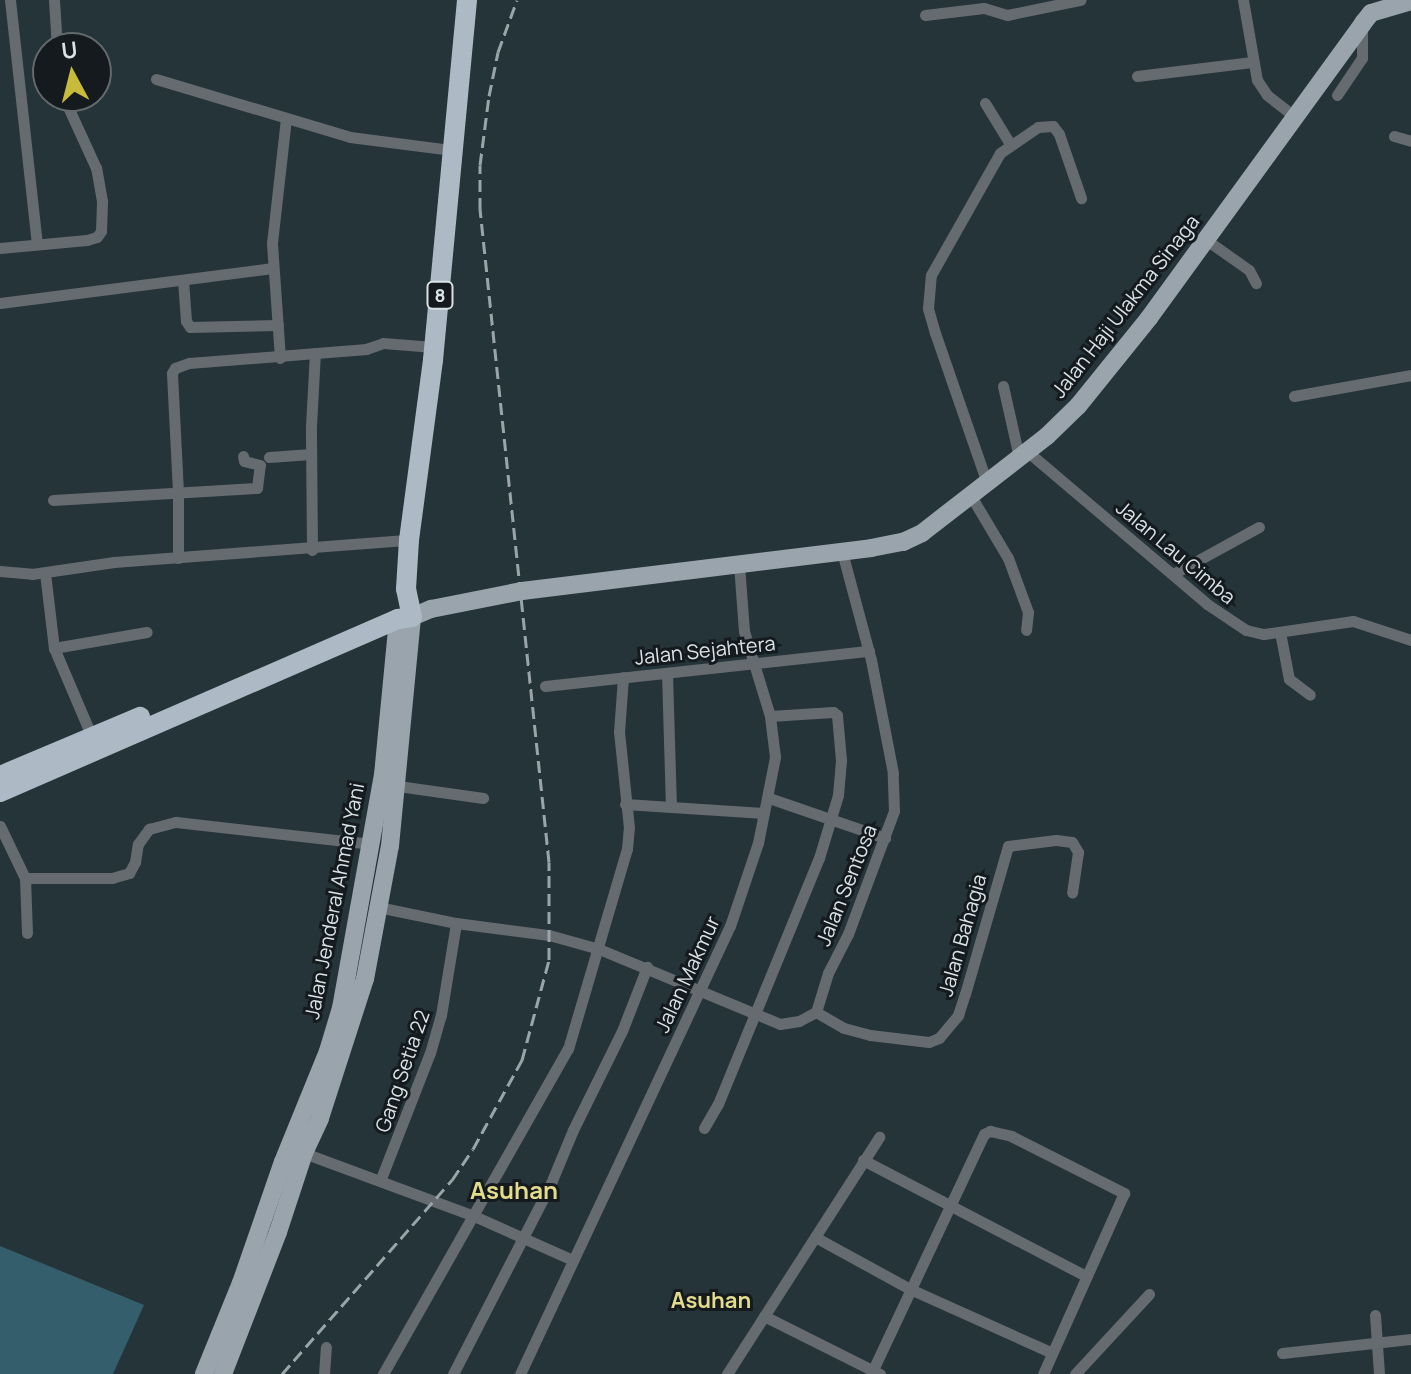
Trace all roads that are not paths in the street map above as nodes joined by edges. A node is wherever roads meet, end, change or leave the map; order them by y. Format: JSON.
{"nodes":[{"id":1,"x":10,"y":0,"type":"edge"},
{"id":2,"x":54,"y":0,"type":"edge"},
{"id":3,"x":467,"y":0,"type":"edge"},
{"id":4,"x":1080,"y":0,"type":"edge"},
{"id":5,"x":1243,"y":0,"type":"edge"},
{"id":6,"x":1411,"y":1,"type":"edge"},
{"id":7,"x":925,"y":15,"type":"dead end"},
{"id":8,"x":1363,"y":23,"type":"junction"},
{"id":9,"x":56,"y":32,"type":"edge"},
{"id":10,"x":1252,"y":62,"type":"junction"},
{"id":11,"x":1137,"y":76,"type":"dead end"},
{"id":12,"x":156,"y":79,"type":"dead end"},
{"id":13,"x":1337,"y":95,"type":"dead end"},
{"id":14,"x":985,"y":103,"type":"dead end"},
{"id":15,"x":70,"y":112,"type":"edge"},
{"id":16,"x":1294,"y":116,"type":"junction"},
{"id":17,"x":286,"y":119,"type":"junction"},
{"id":18,"x":1394,"y":136,"type":"dead end"},
{"id":19,"x":1411,"y":141,"type":"edge"},
{"id":20,"x":1010,"y":144,"type":"junction"},
{"id":21,"x":452,"y":150,"type":"junction"},
{"id":22,"x":1081,"y":198,"type":"dead end"},
{"id":23,"x":1205,"y":239,"type":"junction"},
{"id":24,"x":37,"y":244,"type":"junction"},
{"id":25,"x":0,"y":248,"type":"edge"},
{"id":26,"x":273,"y":268,"type":"junction"},
{"id":27,"x":183,"y":280,"type":"junction"},
{"id":28,"x":1256,"y":283,"type":"dead end"},
{"id":29,"x":0,"y":303,"type":"edge"},
{"id":30,"x":278,"y":325,"type":"junction"},
{"id":31,"x":434,"y":347,"type":"junction"},
{"id":32,"x":315,"y":353,"type":"junction"},
{"id":33,"x":280,"y":358,"type":"junction"},
{"id":34,"x":1411,"y":375,"type":"edge"},
{"id":35,"x":1003,"y":386,"type":"dead end"},
{"id":36,"x":1294,"y":396,"type":"dead end"},
{"id":37,"x":311,"y":454,"type":"junction"},
{"id":38,"x":1023,"y":454,"type":"junction"},
{"id":39,"x":243,"y":456,"type":"dead end"},
{"id":40,"x":269,"y":457,"type":"dead end"},
{"id":41,"x":987,"y":483,"type":"junction"},
{"id":42,"x":178,"y":492,"type":"junction"},
{"id":43,"x":971,"y":496,"type":"junction"},
{"id":44,"x":53,"y":500,"type":"dead end"},
{"id":45,"x":1259,"y":527,"type":"dead end"},
{"id":46,"x":409,"y":540,"type":"junction"},
{"id":47,"x":312,"y":550,"type":"junction"},
{"id":48,"x":842,"y":552,"type":"junction"},
{"id":49,"x":178,"y":558,"type":"junction"},
{"id":50,"x":739,"y":565,"type":"junction"},
{"id":51,"x":0,"y":571,"type":"edge"},
{"id":52,"x":45,"y":573,"type":"junction"},
{"id":53,"x":1173,"y":574,"type":"junction"},
{"id":54,"x":409,"y":608,"type":"junction"},
{"id":55,"x":1026,"y":630,"type":"dead end"},
{"id":56,"x":147,"y":632,"type":"dead end"},
{"id":57,"x":1280,"y":632,"type":"junction"},
{"id":58,"x":1411,"y":640,"type":"edge"},
{"id":59,"x":54,"y":648,"type":"junction"},
{"id":60,"x":869,"y":651,"type":"junction"},
{"id":61,"x":754,"y":663,"type":"junction"},
{"id":62,"x":667,"y":673,"type":"junction"},
{"id":63,"x":623,"y":677,"type":"junction"},
{"id":64,"x":545,"y":686,"type":"dead end"},
{"id":65,"x":1310,"y":695,"type":"dead end"},
{"id":66,"x":770,"y":716,"type":"junction"},
{"id":67,"x":92,"y":737,"type":"junction"},
{"id":68,"x":0,"y":776,"type":"edge"},
{"id":69,"x":398,"y":786,"type":"junction"},
{"id":70,"x":0,"y":792,"type":"edge"},
{"id":71,"x":483,"y":798,"type":"dead end"},
{"id":72,"x":769,"y":798,"type":"junction"},
{"id":73,"x":625,"y":804,"type":"junction"},
{"id":74,"x":671,"y":807,"type":"junction"},
{"id":75,"x":764,"y":813,"type":"junction"},
{"id":76,"x":828,"y":819,"type":"junction"},
{"id":77,"x":0,"y":826,"type":"edge"},
{"id":78,"x":885,"y":838,"type":"junction"},
{"id":79,"x":372,"y":844,"type":"junction"},
{"id":80,"x":25,"y":878,"type":"junction"},
{"id":81,"x":1072,"y":893,"type":"dead end"},
{"id":82,"x":378,"y":907,"type":"junction"},
{"id":83,"x":456,"y":923,"type":"junction"},
{"id":84,"x":27,"y":933,"type":"dead end"},
{"id":85,"x":599,"y":949,"type":"junction"},
{"id":86,"x":647,"y":967,"type":"junction"},
{"id":87,"x":699,"y":992,"type":"junction"},
{"id":88,"x":349,"y":1004,"type":"junction"},
{"id":89,"x":816,"y":1012,"type":"junction"},
{"id":90,"x":754,"y":1013,"type":"junction"},
{"id":91,"x":311,"y":1116,"type":"junction"},
{"id":92,"x":704,"y":1128,"type":"dead end"},
{"id":93,"x":879,"y":1137,"type":"dead end"},
{"id":94,"x":304,"y":1153,"type":"junction"},
{"id":95,"x":863,"y":1160,"type":"junction"},
{"id":96,"x":380,"y":1181,"type":"junction"},
{"id":97,"x":949,"y":1208,"type":"junction"},
{"id":98,"x":474,"y":1216,"type":"junction"},
{"id":99,"x":524,"y":1236,"type":"junction"},
{"id":100,"x":815,"y":1237,"type":"junction"},
{"id":101,"x":573,"y":1260,"type":"junction"},
{"id":102,"x":1086,"y":1276,"type":"junction"},
{"id":103,"x":910,"y":1289,"type":"junction"},
{"id":104,"x":1149,"y":1294,"type":"dead end"},
{"id":105,"x":1375,"y":1315,"type":"dead end"},
{"id":106,"x":764,"y":1316,"type":"junction"},
{"id":107,"x":1411,"y":1339,"type":"edge"},
{"id":108,"x":1377,"y":1343,"type":"junction"},
{"id":109,"x":326,"y":1347,"type":"dead end"},
{"id":110,"x":1050,"y":1352,"type":"junction"},
{"id":111,"x":1282,"y":1353,"type":"dead end"},
{"id":112,"x":874,"y":1373,"type":"edge"},
{"id":113,"x":204,"y":1374,"type":"edge"},
{"id":114,"x":223,"y":1374,"type":"edge"},
{"id":115,"x":324,"y":1374,"type":"edge"},
{"id":116,"x":383,"y":1374,"type":"edge"},
{"id":117,"x":453,"y":1374,"type":"edge"},
{"id":118,"x":520,"y":1374,"type":"edge"},
{"id":119,"x":727,"y":1374,"type":"edge"},
{"id":120,"x":1043,"y":1374,"type":"edge"},
{"id":121,"x":1075,"y":1374,"type":"edge"},
{"id":122,"x":1379,"y":1374,"type":"edge"}],
"edges":[{"from":1,"to":24,"type":"street"},
{"from":2,"to":9,"type":"street"},
{"from":3,"to":21,"type":"highway","number":"8"},
{"from":4,"to":7,"type":"street"},
{"from":5,"to":10,"type":"street"},
{"from":6,"to":8,"type":"main road","name":"Jalan Haji Ulakma Sinaga"},
{"from":8,"to":13,"type":"street"},
{"from":8,"to":16,"type":"main road","name":"Jalan Haji Ulakma Sinaga"},
{"from":10,"to":11,"type":"street"},
{"from":10,"to":16,"type":"street"},
{"from":12,"to":17,"type":"street"},
{"from":14,"to":20,"type":"street"},
{"from":15,"to":24,"type":"street"},
{"from":16,"to":23,"type":"main road","name":"Jalan Haji Ulakma Sinaga"},
{"from":17,"to":21,"type":"street"},
{"from":17,"to":26,"type":"street"},
{"from":18,"to":19,"type":"street"},
{"from":20,"to":22,"type":"street"},
{"from":20,"to":41,"type":"street"},
{"from":21,"to":31,"type":"highway","number":"8"},
{"from":23,"to":28,"type":"street"},
{"from":23,"to":38,"type":"main road","name":"Jalan Haji Ulakma Sinaga"},
{"from":24,"to":25,"type":"street"},
{"from":26,"to":27,"type":"street"},
{"from":26,"to":30,"type":"street"},
{"from":27,"to":29,"type":"street"},
{"from":27,"to":30,"type":"street"},
{"from":30,"to":33,"type":"street"},
{"from":31,"to":32,"type":"street"},
{"from":31,"to":46,"type":"highway","number":"8"},
{"from":32,"to":33,"type":"street"},
{"from":32,"to":37,"type":"street"},
{"from":33,"to":42,"type":"street"},
{"from":34,"to":36,"type":"street"},
{"from":35,"to":38,"type":"street"},
{"from":37,"to":40,"type":"street"},
{"from":37,"to":47,"type":"street"},
{"from":38,"to":41,"type":"main road","name":"Jalan Haji Ulakma Sinaga"},
{"from":38,"to":53,"type":"street","name":"Jalan Lau Cimba"},
{"from":39,"to":42,"type":"street"},
{"from":41,"to":43,"type":"main road","name":"Jalan Haji Ulakma Sinaga"},
{"from":42,"to":44,"type":"street"},
{"from":42,"to":49,"type":"street"},
{"from":43,"to":48,"type":"main road","name":"Jalan Haji Ulakma Sinaga"},
{"from":43,"to":55,"type":"street"},
{"from":45,"to":53,"type":"street"},
{"from":46,"to":47,"type":"street"},
{"from":46,"to":54,"type":"highway","number":"8"},
{"from":47,"to":49,"type":"street"},
{"from":48,"to":50,"type":"main road","name":"Jalan Haji Ulakma Sinaga"},
{"from":48,"to":60,"type":"street","name":"Jalan Sentosa"},
{"from":49,"to":52,"type":"street"},
{"from":50,"to":54,"type":"main road","name":"Jalan Haji Ulakma Sinaga"},
{"from":50,"to":61,"type":"street","name":"Jalan Makmur"},
{"from":51,"to":52,"type":"street"},
{"from":52,"to":59,"type":"street"},
{"from":53,"to":57,"type":"street","name":"Jalan Lau Cimba"},
{"from":54,"to":67,"type":"highway"},
{"from":54,"to":69,"type":"main road","name":"Jalan Jenderal Ahmad Yani"},
{"from":54,"to":70,"type":"highway"},
{"from":54,"to":79,"type":"main road","name":"Jalan Jenderal Ahmad Yani"},
{"from":56,"to":59,"type":"street"},
{"from":57,"to":58,"type":"street","name":"Jalan Lau Cimba"},
{"from":57,"to":65,"type":"street"},
{"from":59,"to":67,"type":"street"},
{"from":60,"to":61,"type":"street","name":"Jalan Sejahtera"},
{"from":60,"to":78,"type":"street","name":"Jalan Sentosa"},
{"from":61,"to":62,"type":"street","name":"Jalan Sejahtera"},
{"from":61,"to":66,"type":"street","name":"Jalan Makmur"},
{"from":62,"to":63,"type":"street","name":"Jalan Sejahtera"},
{"from":62,"to":74,"type":"street"},
{"from":63,"to":64,"type":"street","name":"Jalan Sejahtera"},
{"from":63,"to":73,"type":"street"},
{"from":66,"to":72,"type":"street","name":"Jalan Makmur"},
{"from":66,"to":76,"type":"street"},
{"from":67,"to":68,"type":"highway"},
{"from":69,"to":71,"type":"street"},
{"from":69,"to":82,"type":"main road","name":"Jalan Jenderal Ahmad Yani"},
{"from":72,"to":75,"type":"street","name":"Jalan Makmur"},
{"from":72,"to":76,"type":"street"},
{"from":73,"to":74,"type":"street"},
{"from":73,"to":85,"type":"street"},
{"from":74,"to":75,"type":"street"},
{"from":75,"to":87,"type":"street","name":"Jalan Makmur"},
{"from":76,"to":78,"type":"street"},
{"from":76,"to":90,"type":"street"},
{"from":77,"to":80,"type":"street"},
{"from":78,"to":89,"type":"street","name":"Jalan Sentosa"},
{"from":79,"to":80,"type":"street"},
{"from":79,"to":88,"type":"main road","name":"Jalan Jenderal Ahmad Yani"},
{"from":80,"to":84,"type":"street"},
{"from":81,"to":89,"type":"street","name":"Jalan Bahagia"},
{"from":82,"to":83,"type":"street"},
{"from":82,"to":88,"type":"main road","name":"Jalan Jenderal Ahmad Yani"},
{"from":83,"to":85,"type":"street"},
{"from":83,"to":96,"type":"street","name":"Gang Setia 22"},
{"from":85,"to":86,"type":"street"},
{"from":85,"to":98,"type":"street"},
{"from":86,"to":87,"type":"street"},
{"from":86,"to":99,"type":"street"},
{"from":87,"to":90,"type":"street"},
{"from":87,"to":101,"type":"street","name":"Jalan Makmur"},
{"from":88,"to":91,"type":"main road","name":"Jalan Jenderal Ahmad Yani"},
{"from":89,"to":90,"type":"street"},
{"from":90,"to":92,"type":"street"},
{"from":91,"to":94,"type":"main road","name":"Jalan Jenderal Ahmad Yani"},
{"from":91,"to":113,"type":"main road","name":"Jalan Jenderal Ahmad Yani"},
{"from":93,"to":95,"type":"street"},
{"from":94,"to":96,"type":"street"},
{"from":94,"to":114,"type":"main road","name":"Jalan Jenderal Ahmad Yani"},
{"from":95,"to":97,"type":"street"},
{"from":95,"to":100,"type":"street"},
{"from":96,"to":98,"type":"street"},
{"from":97,"to":102,"type":"street"},
{"from":97,"to":102,"type":"street"},
{"from":97,"to":103,"type":"street"},
{"from":98,"to":99,"type":"street"},
{"from":98,"to":116,"type":"street"},
{"from":99,"to":101,"type":"street"},
{"from":99,"to":117,"type":"street"},
{"from":100,"to":103,"type":"street"},
{"from":100,"to":106,"type":"street"},
{"from":101,"to":118,"type":"street","name":"Jalan Makmur"},
{"from":102,"to":110,"type":"street"},
{"from":103,"to":110,"type":"street"},
{"from":103,"to":112,"type":"street"},
{"from":104,"to":121,"type":"street"},
{"from":105,"to":108,"type":"street"},
{"from":106,"to":112,"type":"street"},
{"from":106,"to":119,"type":"street"},
{"from":107,"to":108,"type":"street"},
{"from":108,"to":111,"type":"street"},
{"from":108,"to":122,"type":"street"},
{"from":109,"to":115,"type":"street"},
{"from":110,"to":120,"type":"street"}]}
